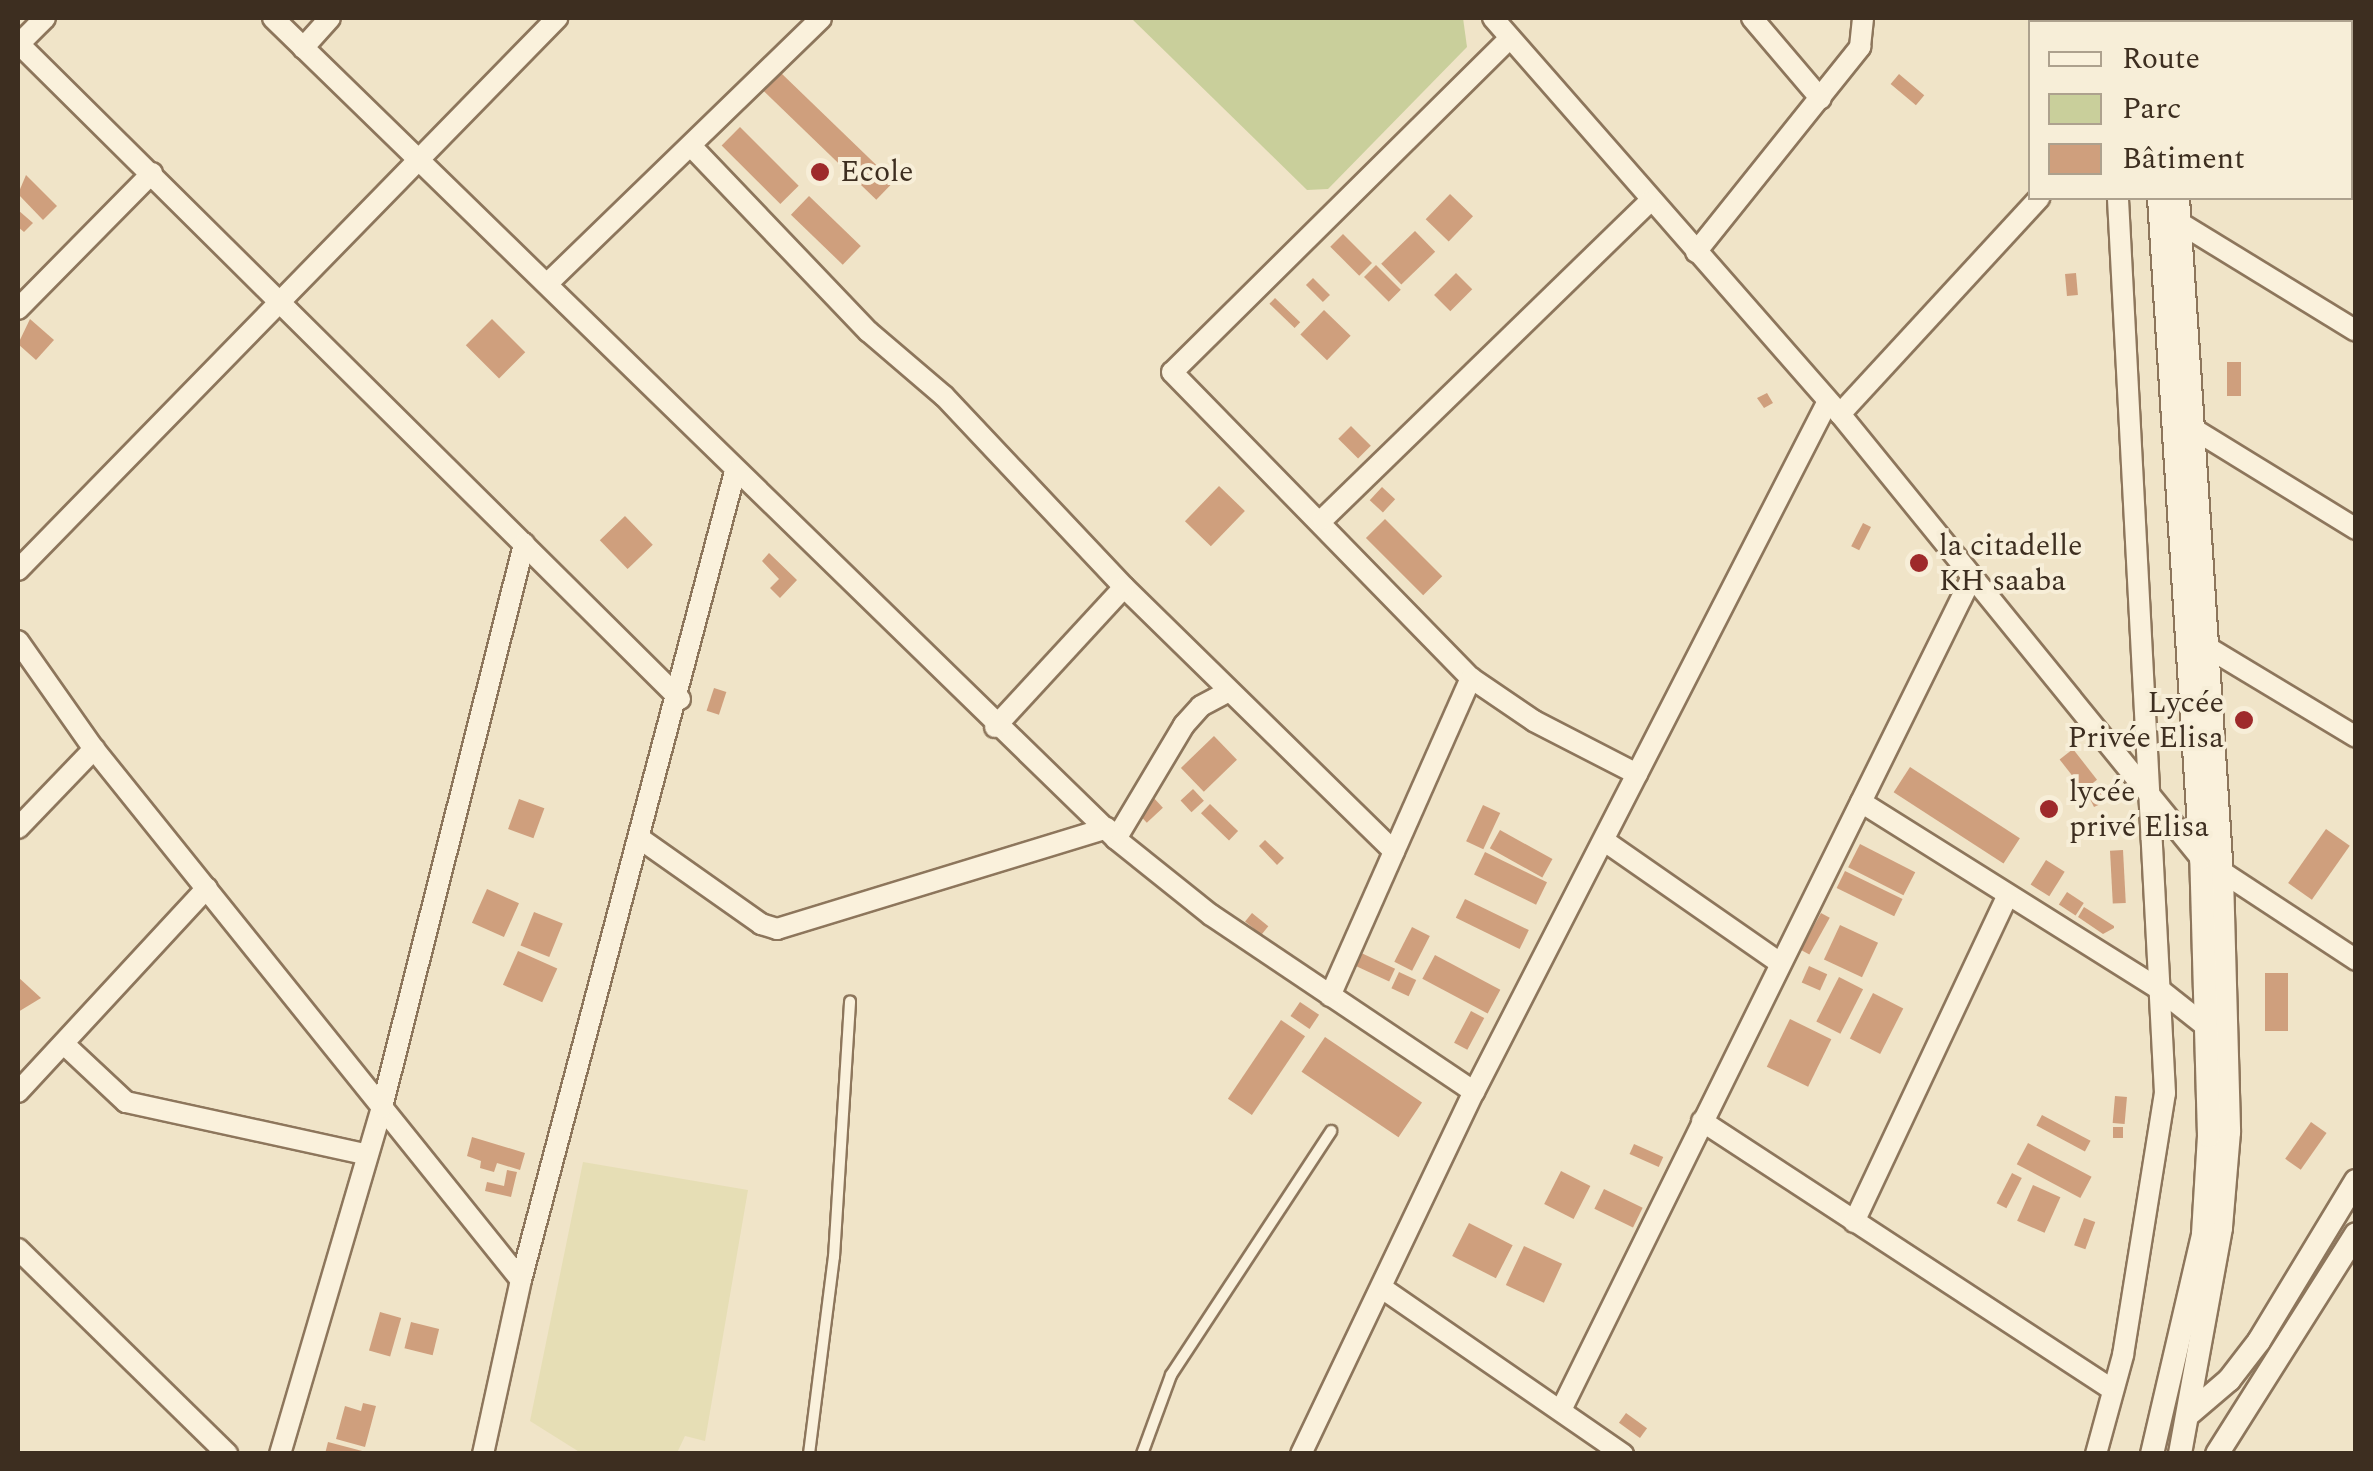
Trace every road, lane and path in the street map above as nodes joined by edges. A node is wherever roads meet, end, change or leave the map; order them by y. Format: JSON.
{"nodes":[{"id":1,"x":44,"y":18,"type":"edge"},
{"id":2,"x":273,"y":18,"type":"edge"},
{"id":3,"x":330,"y":18,"type":"edge"},
{"id":4,"x":557,"y":18,"type":"edge"},
{"id":5,"x":821,"y":18,"type":"edge"},
{"id":6,"x":1492,"y":18,"type":"edge"},
{"id":7,"x":1752,"y":18,"type":"edge"},
{"id":8,"x":1863,"y":18,"type":"edge"},
{"id":9,"x":1510,"y":38,"type":"junction"},
{"id":10,"x":18,"y":44,"type":"edge"},
{"id":11,"x":303,"y":48,"type":"junction"},
{"id":12,"x":1821,"y":98,"type":"junction"},
{"id":13,"x":691,"y":146,"type":"junction"},
{"id":14,"x":419,"y":157,"type":"junction"},
{"id":15,"x":152,"y":173,"type":"junction"},
{"id":16,"x":2038,"y":200,"type":"edge"},
{"id":17,"x":2118,"y":200,"type":"edge"},
{"id":18,"x":2159,"y":200,"type":"edge"},
{"id":19,"x":2178,"y":200,"type":"edge"},
{"id":20,"x":1648,"y":202,"type":"junction"},
{"id":21,"x":2180,"y":223,"type":"junction"},
{"id":22,"x":1696,"y":252,"type":"junction"},
{"id":23,"x":548,"y":283,"type":"junction"},
{"id":24,"x":282,"y":301,"type":"junction"},
{"id":25,"x":18,"y":309,"type":"edge"},
{"id":26,"x":2356,"y":331,"type":"edge"},
{"id":27,"x":1834,"y":408,"type":"junction"},
{"id":28,"x":2192,"y":428,"type":"junction"},
{"id":29,"x":735,"y":472,"type":"junction"},
{"id":30,"x":1323,"y":519,"type":"junction"},
{"id":31,"x":2356,"y":529,"type":"edge"},
{"id":32,"x":524,"y":544,"type":"junction"},
{"id":33,"x":18,"y":570,"type":"edge"},
{"id":34,"x":1971,"y":579,"type":"junction"},
{"id":35,"x":1124,"y":587,"type":"junction"},
{"id":36,"x":18,"y":641,"type":"edge"},
{"id":37,"x":2208,"y":648,"type":"junction"},
{"id":38,"x":1471,"y":678,"type":"junction"},
{"id":39,"x":1230,"y":691,"type":"junction"},
{"id":40,"x":680,"y":699,"type":"junction"},
{"id":41,"x":995,"y":728,"type":"junction"},
{"id":42,"x":2356,"y":737,"type":"edge"},
{"id":43,"x":94,"y":749,"type":"junction"},
{"id":44,"x":1637,"y":774,"type":"junction"},
{"id":45,"x":2152,"y":790,"type":"junction"},
{"id":46,"x":1861,"y":802,"type":"junction"},
{"id":47,"x":18,"y":828,"type":"edge"},
{"id":48,"x":1112,"y":833,"type":"junction"},
{"id":49,"x":642,"y":840,"type":"junction"},
{"id":50,"x":1606,"y":842,"type":"junction"},
{"id":51,"x":1394,"y":851,"type":"junction"},
{"id":52,"x":2201,"y":858,"type":"junction"},
{"id":53,"x":2222,"y":877,"type":"junction"},
{"id":54,"x":207,"y":888,"type":"junction"},
{"id":55,"x":2008,"y":895,"type":"junction"},
{"id":56,"x":2356,"y":960,"type":"edge"},
{"id":57,"x":1780,"y":963,"type":"junction"},
{"id":58,"x":2159,"y":989,"type":"junction"},
{"id":59,"x":1330,"y":996,"type":"junction"},
{"id":60,"x":850,"y":1000,"type":"dead end"},
{"id":61,"x":2207,"y":1028,"type":"junction"},
{"id":62,"x":64,"y":1044,"type":"junction"},
{"id":63,"x":18,"y":1092,"type":"edge"},
{"id":64,"x":1474,"y":1092,"type":"junction"},
{"id":65,"x":382,"y":1107,"type":"junction"},
{"id":66,"x":1702,"y":1121,"type":"junction"},
{"id":67,"x":1331,"y":1131,"type":"dead end"},
{"id":68,"x":365,"y":1154,"type":"junction"},
{"id":69,"x":2356,"y":1181,"type":"edge"},
{"id":70,"x":1854,"y":1222,"type":"junction"},
{"id":71,"x":2356,"y":1234,"type":"edge"},
{"id":72,"x":18,"y":1249,"type":"edge"},
{"id":73,"x":522,"y":1280,"type":"junction"},
{"id":74,"x":1382,"y":1288,"type":"junction"},
{"id":75,"x":2113,"y":1390,"type":"junction"},
{"id":76,"x":1561,"y":1410,"type":"junction"},
{"id":77,"x":2163,"y":1413,"type":"junction"},
{"id":78,"x":2191,"y":1416,"type":"junction"},
{"id":79,"x":2154,"y":1447,"type":"edge"},
{"id":80,"x":1610,"y":1450,"type":"edge"},
{"id":81,"x":2182,"y":1452,"type":"edge"},
{"id":82,"x":226,"y":1454,"type":"edge"},
{"id":83,"x":280,"y":1454,"type":"edge"},
{"id":84,"x":483,"y":1454,"type":"edge"},
{"id":85,"x":809,"y":1454,"type":"edge"},
{"id":86,"x":1142,"y":1454,"type":"edge"},
{"id":87,"x":1301,"y":1454,"type":"edge"},
{"id":88,"x":2096,"y":1454,"type":"edge"},
{"id":89,"x":2217,"y":1454,"type":"edge"}],
"edges":[{"from":1,"to":10,"type":"street"},
{"from":2,"to":11,"type":"street"},
{"from":3,"to":11,"type":"street"},
{"from":4,"to":14,"type":"street"},
{"from":5,"to":13,"type":"street"},
{"from":6,"to":9,"type":"street"},
{"from":7,"to":12,"type":"street"},
{"from":8,"to":12,"type":"street"},
{"from":9,"to":20,"type":"street"},
{"from":9,"to":30,"type":"street"},
{"from":10,"to":15,"type":"street"},
{"from":11,"to":14,"type":"street"},
{"from":12,"to":22,"type":"street"},
{"from":13,"to":23,"type":"street"},
{"from":13,"to":35,"type":"street"},
{"from":14,"to":23,"type":"street"},
{"from":14,"to":24,"type":"street"},
{"from":15,"to":24,"type":"street"},
{"from":15,"to":25,"type":"street"},
{"from":16,"to":27,"type":"street"},
{"from":17,"to":45,"type":"street"},
{"from":18,"to":52,"type":"street"},
{"from":19,"to":21,"type":"street"},
{"from":20,"to":22,"type":"street"},
{"from":20,"to":30,"type":"street"},
{"from":21,"to":26,"type":"street"},
{"from":21,"to":28,"type":"street"},
{"from":22,"to":27,"type":"street"},
{"from":23,"to":29,"type":"street"},
{"from":24,"to":32,"type":"street"},
{"from":24,"to":33,"type":"street"},
{"from":27,"to":34,"type":"street"},
{"from":27,"to":44,"type":"street"},
{"from":28,"to":31,"type":"street"},
{"from":28,"to":37,"type":"street"},
{"from":29,"to":40,"type":"street"},
{"from":29,"to":41,"type":"street"},
{"from":30,"to":38,"type":"street"},
{"from":32,"to":40,"type":"street"},
{"from":32,"to":65,"type":"street"},
{"from":34,"to":45,"type":"street"},
{"from":34,"to":46,"type":"street"},
{"from":35,"to":39,"type":"street"},
{"from":35,"to":41,"type":"street"},
{"from":36,"to":43,"type":"street"},
{"from":37,"to":42,"type":"street"},
{"from":37,"to":53,"type":"street"},
{"from":38,"to":44,"type":"street"},
{"from":38,"to":51,"type":"street"},
{"from":39,"to":48,"type":"street"},
{"from":39,"to":51,"type":"street"},
{"from":40,"to":49,"type":"street"},
{"from":41,"to":48,"type":"street"},
{"from":43,"to":47,"type":"street"},
{"from":43,"to":54,"type":"street"},
{"from":44,"to":50,"type":"street"},
{"from":45,"to":52,"type":"street"},
{"from":45,"to":58,"type":"street"},
{"from":46,"to":55,"type":"street"},
{"from":46,"to":57,"type":"street"},
{"from":48,"to":49,"type":"street"},
{"from":48,"to":59,"type":"street"},
{"from":49,"to":73,"type":"street"},
{"from":50,"to":57,"type":"street"},
{"from":50,"to":64,"type":"street"},
{"from":51,"to":59,"type":"street"},
{"from":52,"to":53,"type":"street"},
{"from":52,"to":61,"type":"street"},
{"from":53,"to":56,"type":"street"},
{"from":53,"to":78,"type":"street"},
{"from":54,"to":62,"type":"street"},
{"from":54,"to":65,"type":"street"},
{"from":55,"to":58,"type":"street"},
{"from":55,"to":70,"type":"street"},
{"from":57,"to":66,"type":"street"},
{"from":58,"to":61,"type":"street"},
{"from":58,"to":75,"type":"street"},
{"from":59,"to":64,"type":"street"},
{"from":60,"to":85,"type":"lane"},
{"from":61,"to":77,"type":"street"},
{"from":62,"to":63,"type":"street"},
{"from":62,"to":68,"type":"street"},
{"from":64,"to":74,"type":"street"},
{"from":65,"to":68,"type":"street"},
{"from":65,"to":73,"type":"street"},
{"from":66,"to":70,"type":"street"},
{"from":66,"to":76,"type":"street"},
{"from":67,"to":86,"type":"lane"},
{"from":68,"to":83,"type":"street"},
{"from":69,"to":78,"type":"street"},
{"from":70,"to":75,"type":"street"},
{"from":71,"to":89,"type":"street"},
{"from":72,"to":82,"type":"street"},
{"from":73,"to":84,"type":"street"},
{"from":74,"to":76,"type":"street"},
{"from":74,"to":87,"type":"street"},
{"from":75,"to":88,"type":"street"},
{"from":76,"to":80,"type":"street"},
{"from":77,"to":78,"type":"street"},
{"from":77,"to":79,"type":"street"},
{"from":78,"to":81,"type":"street"},
{"from":79,"to":81,"type":"lane"}]}
